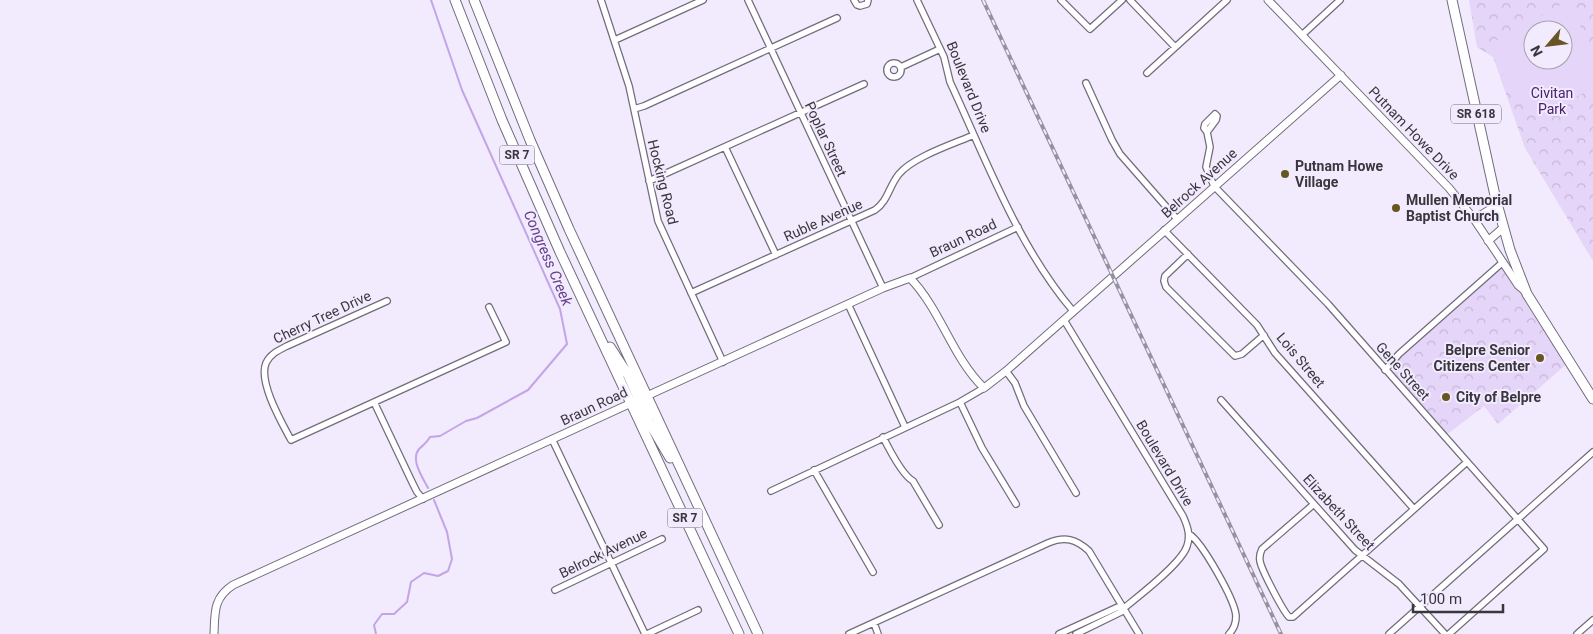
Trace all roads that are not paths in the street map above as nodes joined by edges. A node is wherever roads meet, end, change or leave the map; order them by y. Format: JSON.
{"nodes":[{"id":1,"x":455,"y":0,"type":"edge"},
{"id":2,"x":474,"y":0,"type":"edge"},
{"id":3,"x":601,"y":0,"type":"edge"},
{"id":4,"x":703,"y":0,"type":"edge"},
{"id":5,"x":748,"y":0,"type":"edge"},
{"id":6,"x":854,"y":0,"type":"edge"},
{"id":7,"x":868,"y":0,"type":"edge"},
{"id":8,"x":918,"y":0,"type":"edge"},
{"id":9,"x":1061,"y":0,"type":"edge"},
{"id":10,"x":1122,"y":0,"type":"edge"},
{"id":11,"x":1130,"y":0,"type":"edge"},
{"id":12,"x":1227,"y":0,"type":"edge"},
{"id":13,"x":1268,"y":0,"type":"edge"},
{"id":14,"x":1340,"y":0,"type":"edge"},
{"id":15,"x":1452,"y":0,"type":"edge"},
{"id":16,"x":837,"y":18,"type":"dead end"},
{"id":17,"x":1302,"y":35,"type":"junction"},
{"id":18,"x":615,"y":40,"type":"junction"},
{"id":19,"x":1175,"y":47,"type":"junction"},
{"id":20,"x":771,"y":48,"type":"junction"},
{"id":21,"x":940,"y":49,"type":"junction"},
{"id":22,"x":901,"y":67,"type":"dead end"},
{"id":23,"x":1147,"y":72,"type":"dead end"},
{"id":24,"x":1341,"y":75,"type":"junction"},
{"id":25,"x":1086,"y":82,"type":"dead end"},
{"id":26,"x":864,"y":84,"type":"dead end"},
{"id":27,"x":634,"y":109,"type":"junction"},
{"id":28,"x":801,"y":113,"type":"junction"},
{"id":29,"x":1207,"y":132,"type":"dead end"},
{"id":30,"x":974,"y":134,"type":"junction"},
{"id":31,"x":725,"y":147,"type":"junction"},
{"id":32,"x":649,"y":181,"type":"junction"},
{"id":33,"x":1214,"y":186,"type":"junction"},
{"id":34,"x":1496,"y":200,"type":"junction"},
{"id":35,"x":1177,"y":219,"type":"junction"},
{"id":36,"x":1474,"y":219,"type":"junction"},
{"id":37,"x":851,"y":221,"type":"junction"},
{"id":38,"x":1018,"y":227,"type":"junction"},
{"id":39,"x":1503,"y":228,"type":"junction"},
{"id":40,"x":1164,"y":230,"type":"junction"},
{"id":41,"x":1488,"y":241,"type":"junction"},
{"id":42,"x":1188,"y":254,"type":"junction"},
{"id":43,"x":776,"y":255,"type":"junction"},
{"id":44,"x":1503,"y":262,"type":"junction"},
{"id":45,"x":910,"y":278,"type":"junction"},
{"id":46,"x":883,"y":288,"type":"junction"},
{"id":47,"x":691,"y":293,"type":"junction"},
{"id":48,"x":1528,"y":294,"type":"junction"},
{"id":49,"x":387,"y":301,"type":"dead end"},
{"id":50,"x":848,"y":304,"type":"junction"},
{"id":51,"x":489,"y":307,"type":"dead end"},
{"id":52,"x":1074,"y":311,"type":"junction"},
{"id":53,"x":1064,"y":320,"type":"junction"},
{"id":54,"x":1264,"y":335,"type":"junction"},
{"id":55,"x":723,"y":362,"type":"junction"},
{"id":56,"x":1385,"y":370,"type":"junction"},
{"id":57,"x":1006,"y":371,"type":"junction"},
{"id":58,"x":984,"y":388,"type":"junction"},
{"id":59,"x":639,"y":399,"type":"junction"},
{"id":60,"x":1593,"y":399,"type":"edge"},
{"id":61,"x":1221,"y":400,"type":"dead end"},
{"id":62,"x":374,"y":402,"type":"junction"},
{"id":63,"x":960,"y":402,"type":"junction"},
{"id":64,"x":906,"y":426,"type":"junction"},
{"id":65,"x":883,"y":437,"type":"junction"},
{"id":66,"x":552,"y":439,"type":"junction"},
{"id":67,"x":1593,"y":452,"type":"edge"},
{"id":68,"x":1467,"y":462,"type":"junction"},
{"id":69,"x":814,"y":470,"type":"junction"},
{"id":70,"x":771,"y":491,"type":"dead end"},
{"id":71,"x":1076,"y":492,"type":"dead end"},
{"id":72,"x":423,"y":498,"type":"junction"},
{"id":73,"x":1016,"y":504,"type":"dead end"},
{"id":74,"x":1314,"y":504,"type":"junction"},
{"id":75,"x":1414,"y":509,"type":"junction"},
{"id":76,"x":1518,"y":520,"type":"junction"},
{"id":77,"x":939,"y":525,"type":"dead end"},
{"id":78,"x":1189,"y":534,"type":"junction"},
{"id":79,"x":662,"y":539,"type":"dead end"},
{"id":80,"x":1362,"y":556,"type":"junction"},
{"id":81,"x":612,"y":562,"type":"junction"},
{"id":82,"x":873,"y":572,"type":"dead end"},
{"id":83,"x":555,"y":590,"type":"dead end"},
{"id":84,"x":1420,"y":606,"type":"junction"},
{"id":85,"x":1124,"y":608,"type":"junction"},
{"id":86,"x":698,"y":610,"type":"dead end"},
{"id":87,"x":1593,"y":620,"type":"edge"},
{"id":88,"x":874,"y":623,"type":"junction"},
{"id":89,"x":214,"y":634,"type":"edge"},
{"id":90,"x":646,"y":634,"type":"edge"},
{"id":91,"x":739,"y":634,"type":"edge"},
{"id":92,"x":758,"y":634,"type":"edge"},
{"id":93,"x":849,"y":634,"type":"edge"},
{"id":94,"x":878,"y":634,"type":"edge"},
{"id":95,"x":1059,"y":634,"type":"edge"},
{"id":96,"x":1076,"y":634,"type":"edge"},
{"id":97,"x":1139,"y":634,"type":"edge"},
{"id":98,"x":1229,"y":634,"type":"edge"},
{"id":99,"x":1389,"y":634,"type":"edge"},
{"id":100,"x":1445,"y":634,"type":"edge"},
{"id":101,"x":1449,"y":634,"type":"edge"},
{"id":102,"x":1577,"y":634,"type":"edge"}],
"edges":[{"from":1,"to":59,"type":"main road","name":"SR 7","number":"SR 7"},
{"from":2,"to":59,"type":"main road","name":"SR 7","number":"SR 7"},
{"from":3,"to":18,"type":"street","name":"Hocking Road"},
{"from":4,"to":18,"type":"street"},
{"from":5,"to":20,"type":"street","name":"Poplar Street"},
{"from":6,"to":7,"type":"street"},
{"from":8,"to":21,"type":"street","name":"Boulevard Drive"},
{"from":9,"to":10,"type":"street"},
{"from":11,"to":19,"type":"street"},
{"from":12,"to":19,"type":"street"},
{"from":13,"to":17,"type":"street","name":"Putnam Howe Drive"},
{"from":14,"to":17,"type":"street"},
{"from":15,"to":34,"type":"main road","number":"SR 618"},
{"from":16,"to":20,"type":"street"},
{"from":17,"to":24,"type":"street","name":"Putnam Howe Drive"},
{"from":18,"to":27,"type":"street","name":"Hocking Road"},
{"from":19,"to":23,"type":"street"},
{"from":20,"to":27,"type":"street"},
{"from":20,"to":28,"type":"street","name":"Poplar Street"},
{"from":21,"to":22,"type":"street"},
{"from":21,"to":30,"type":"street","name":"Boulevard Drive"},
{"from":24,"to":33,"type":"street","name":"Belrock Avenue"},
{"from":24,"to":36,"type":"street","name":"Putnam Howe Drive"},
{"from":25,"to":35,"type":"street"},
{"from":26,"to":28,"type":"street"},
{"from":27,"to":32,"type":"street","name":"Hocking Road"},
{"from":28,"to":31,"type":"street"},
{"from":28,"to":37,"type":"street","name":"Poplar Street"},
{"from":29,"to":33,"type":"street"},
{"from":30,"to":37,"type":"street","name":"Ruble Avenue"},
{"from":30,"to":38,"type":"street","name":"Boulevard Drive"},
{"from":31,"to":32,"type":"street"},
{"from":31,"to":43,"type":"street"},
{"from":32,"to":47,"type":"street","name":"Hocking Road"},
{"from":33,"to":35,"type":"street","name":"Belrock Avenue"},
{"from":33,"to":56,"type":"street","name":"Gene Street"},
{"from":34,"to":36,"type":"street"},
{"from":34,"to":39,"type":"main road","number":"SR 618"},
{"from":35,"to":40,"type":"street","name":"Belrock Avenue"},
{"from":36,"to":41,"type":"street","name":"Putnam Howe Drive"},
{"from":37,"to":43,"type":"street","name":"Ruble Avenue"},
{"from":37,"to":46,"type":"street","name":"Poplar Street"},
{"from":38,"to":45,"type":"street","name":"Braun Road"},
{"from":38,"to":52,"type":"street","name":"Boulevard Drive"},
{"from":39,"to":41,"type":"street"},
{"from":39,"to":48,"type":"main road","number":"SR 618"},
{"from":40,"to":42,"type":"street","name":"Lois Street"},
{"from":40,"to":52,"type":"street","name":"Belrock Avenue"},
{"from":41,"to":44,"type":"street","name":"Putnam Howe Drive"},
{"from":42,"to":54,"type":"street","name":"Lois Street"},
{"from":42,"to":54,"type":"street"},
{"from":43,"to":47,"type":"street","name":"Ruble Avenue"},
{"from":44,"to":48,"type":"street","name":"Putnam Howe Drive"},
{"from":44,"to":56,"type":"street"},
{"from":45,"to":46,"type":"street","name":"Braun Road"},
{"from":45,"to":58,"type":"street"},
{"from":46,"to":50,"type":"street","name":"Braun Road"},
{"from":47,"to":55,"type":"street","name":"Hocking Road"},
{"from":48,"to":60,"type":"main road","number":"SR 618"},
{"from":49,"to":62,"type":"street","name":"Cherry Tree Drive"},
{"from":50,"to":55,"type":"street","name":"Braun Road"},
{"from":50,"to":64,"type":"street"},
{"from":51,"to":62,"type":"street"},
{"from":52,"to":53,"type":"street","name":"Belrock Avenue"},
{"from":53,"to":57,"type":"street"},
{"from":53,"to":78,"type":"street","name":"Boulevard Drive"},
{"from":54,"to":75,"type":"street","name":"Lois Street"},
{"from":55,"to":59,"type":"street","name":"Braun Road"},
{"from":56,"to":68,"type":"street","name":"Gene Street"},
{"from":57,"to":58,"type":"street"},
{"from":57,"to":71,"type":"street"},
{"from":58,"to":63,"type":"street"},
{"from":59,"to":66,"type":"street","name":"Braun Road"},
{"from":59,"to":91,"type":"main road","name":"SR 7","number":"SR 7"},
{"from":59,"to":92,"type":"main road","name":"SR 7","number":"SR 7"},
{"from":61,"to":74,"type":"street","name":"Elizabeth Street"},
{"from":62,"to":72,"type":"street"},
{"from":63,"to":64,"type":"street"},
{"from":63,"to":73,"type":"street"},
{"from":64,"to":65,"type":"street"},
{"from":65,"to":69,"type":"street"},
{"from":65,"to":77,"type":"street"},
{"from":66,"to":72,"type":"street","name":"Braun Road"},
{"from":66,"to":81,"type":"street"},
{"from":67,"to":76,"type":"street"},
{"from":68,"to":75,"type":"street"},
{"from":68,"to":76,"type":"street","name":"Gene Street"},
{"from":69,"to":70,"type":"street"},
{"from":69,"to":82,"type":"street"},
{"from":72,"to":89,"type":"street","name":"Braun Road"},
{"from":74,"to":80,"type":"street","name":"Elizabeth Street"},
{"from":74,"to":80,"type":"street"},
{"from":75,"to":80,"type":"street"},
{"from":76,"to":84,"type":"street"},
{"from":76,"to":101,"type":"street","name":"Gene Street"},
{"from":78,"to":85,"type":"street"},
{"from":78,"to":98,"type":"street","name":"Boulevard Drive"},
{"from":79,"to":81,"type":"street","name":"Belrock Avenue"},
{"from":80,"to":84,"type":"street","name":"Elizabeth Street"},
{"from":81,"to":83,"type":"street","name":"Belrock Avenue"},
{"from":81,"to":90,"type":"street"},
{"from":84,"to":99,"type":"street"},
{"from":84,"to":100,"type":"street","name":"Elizabeth Street"},
{"from":85,"to":88,"type":"street"},
{"from":85,"to":95,"type":"street"},
{"from":85,"to":96,"type":"street"},
{"from":85,"to":97,"type":"street"},
{"from":86,"to":90,"type":"street"},
{"from":87,"to":102,"type":"street"},
{"from":88,"to":93,"type":"street"},
{"from":88,"to":94,"type":"street"}]}
